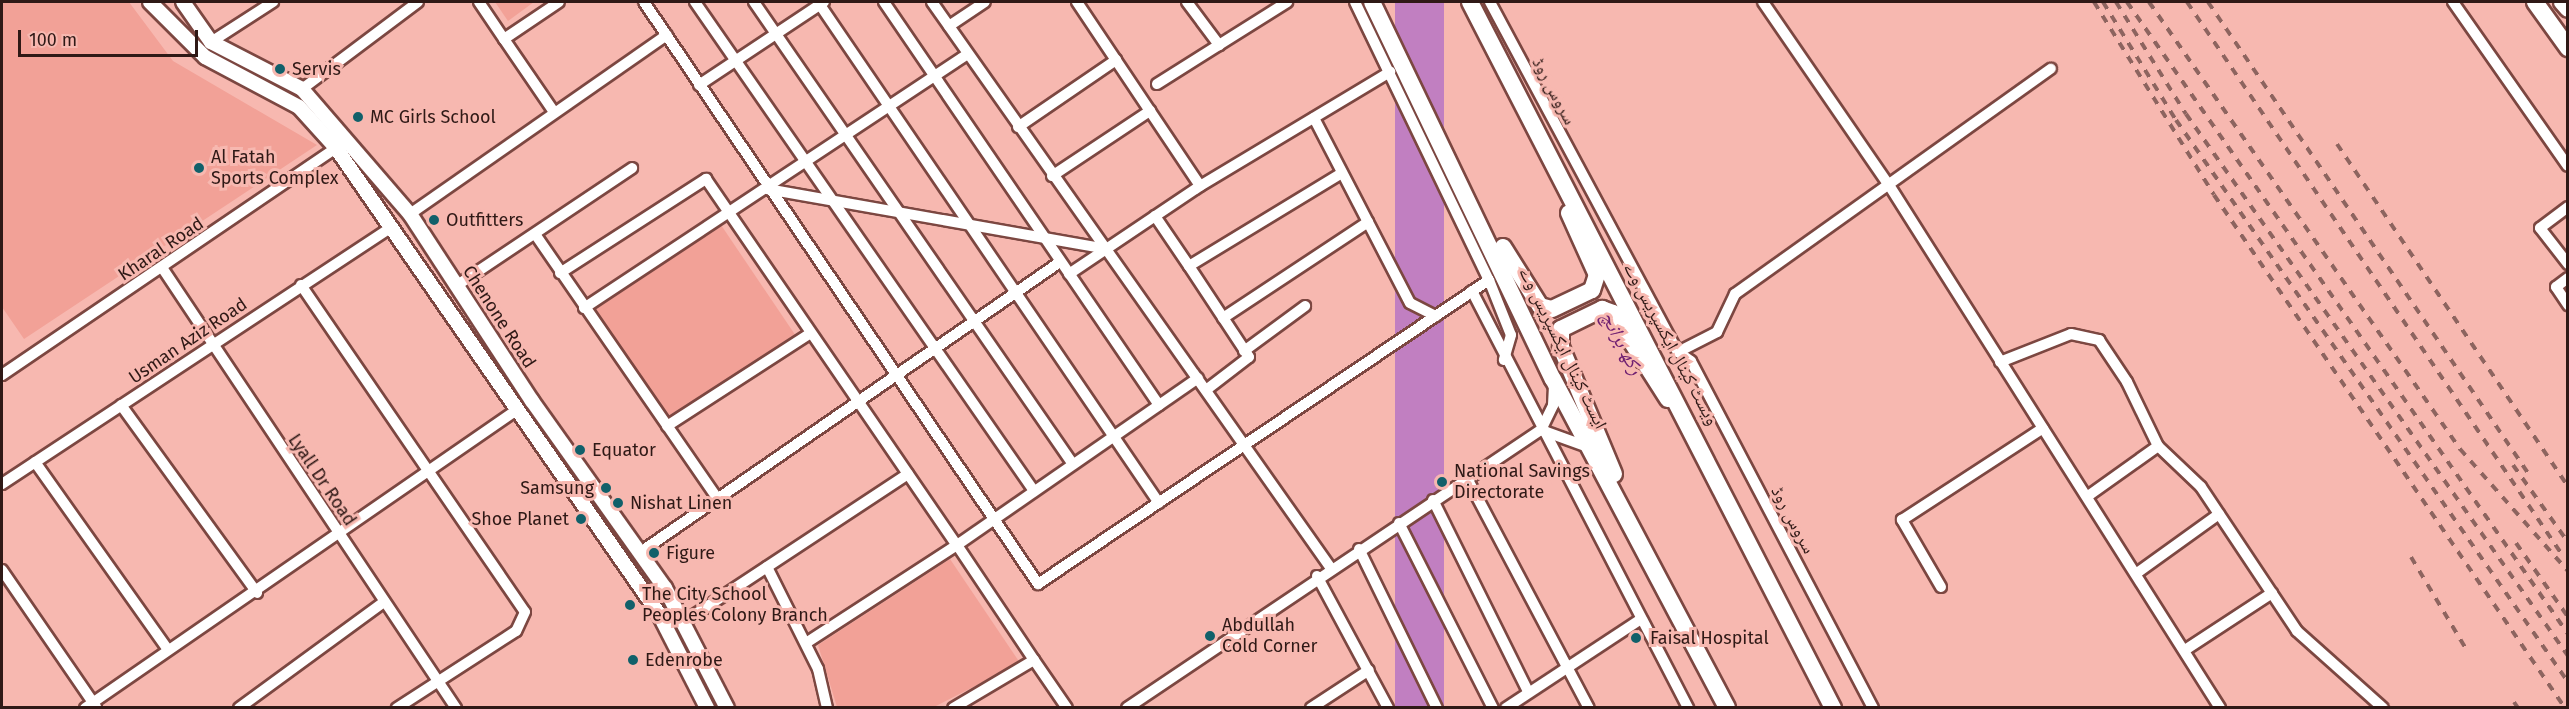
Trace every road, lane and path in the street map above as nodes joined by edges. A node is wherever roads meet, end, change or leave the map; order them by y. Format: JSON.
{"nodes":[{"id":1,"x":150,"y":2,"type":"edge"},
{"id":2,"x":183,"y":2,"type":"edge"},
{"id":3,"x":418,"y":2,"type":"edge"},
{"id":4,"x":479,"y":2,"type":"edge"},
{"id":5,"x":559,"y":2,"type":"edge"},
{"id":6,"x":644,"y":2,"type":"edge"},
{"id":7,"x":695,"y":2,"type":"edge"},
{"id":8,"x":754,"y":2,"type":"edge"},
{"id":9,"x":820,"y":2,"type":"edge"},
{"id":10,"x":884,"y":2,"type":"edge"},
{"id":11,"x":932,"y":2,"type":"edge"},
{"id":12,"x":985,"y":2,"type":"edge"},
{"id":13,"x":1077,"y":2,"type":"edge"},
{"id":14,"x":1187,"y":2,"type":"edge"},
{"id":15,"x":1287,"y":2,"type":"edge"},
{"id":16,"x":1355,"y":2,"type":"edge"},
{"id":17,"x":1372,"y":2,"type":"edge"},
{"id":18,"x":1470,"y":2,"type":"edge"},
{"id":19,"x":1490,"y":2,"type":"edge"},
{"id":20,"x":1763,"y":2,"type":"edge"},
{"id":21,"x":2454,"y":2,"type":"edge"},
{"id":22,"x":2535,"y":2,"type":"edge"},
{"id":23,"x":2562,"y":2,"type":"edge"},
{"id":24,"x":266,"y":4,"type":"edge"},
{"id":25,"x":2568,"y":9,"type":"edge"},
{"id":26,"x":949,"y":26,"type":"junction"},
{"id":27,"x":774,"y":33,"type":"junction"},
{"id":28,"x":667,"y":35,"type":"junction"},
{"id":29,"x":504,"y":39,"type":"junction"},
{"id":30,"x":211,"y":42,"type":"junction"},
{"id":31,"x":1219,"y":45,"type":"junction"},
{"id":32,"x":2568,"y":48,"type":"edge"},
{"id":33,"x":968,"y":54,"type":"junction"},
{"id":34,"x":736,"y":60,"type":"junction"},
{"id":35,"x":1116,"y":60,"type":"junction"},
{"id":36,"x":2051,"y":69,"type":"dead end"},
{"id":37,"x":1390,"y":72,"type":"junction"},
{"id":38,"x":934,"y":76,"type":"junction"},
{"id":39,"x":1157,"y":84,"type":"dead end"},
{"id":40,"x":699,"y":85,"type":"junction"},
{"id":41,"x":302,"y":89,"type":"junction"},
{"id":42,"x":1522,"y":105,"type":"junction"},
{"id":43,"x":889,"y":107,"type":"junction"},
{"id":44,"x":1150,"y":111,"type":"junction"},
{"id":45,"x":554,"y":112,"type":"junction"},
{"id":46,"x":1314,"y":118,"type":"junction"},
{"id":47,"x":1018,"y":127,"type":"junction"},
{"id":48,"x":846,"y":134,"type":"junction"},
{"id":49,"x":1441,"y":141,"type":"junction"},
{"id":50,"x":336,"y":148,"type":"junction"},
{"id":51,"x":807,"y":162,"type":"junction"},
{"id":52,"x":2568,"y":166,"type":"edge"},
{"id":53,"x":632,"y":168,"type":"dead end"},
{"id":54,"x":1342,"y":173,"type":"junction"},
{"id":55,"x":1052,"y":176,"type":"junction"},
{"id":56,"x":1888,"y":185,"type":"junction"},
{"id":57,"x":1200,"y":186,"type":"junction"},
{"id":58,"x":767,"y":189,"type":"junction"},
{"id":59,"x":834,"y":201,"type":"junction"},
{"id":60,"x":2568,"y":207,"type":"edge"},
{"id":61,"x":727,"y":213,"type":"junction"},
{"id":62,"x":410,"y":214,"type":"junction"},
{"id":63,"x":905,"y":215,"type":"junction"},
{"id":64,"x":1155,"y":216,"type":"junction"},
{"id":65,"x":1368,"y":222,"type":"junction"},
{"id":66,"x":969,"y":225,"type":"junction"},
{"id":67,"x":393,"y":226,"type":"junction"},
{"id":68,"x":535,"y":234,"type":"junction"},
{"id":69,"x":1044,"y":238,"type":"junction"},
{"id":70,"x":1102,"y":250,"type":"junction"},
{"id":71,"x":1060,"y":262,"type":"junction"},
{"id":72,"x":2568,"y":264,"type":"edge"},
{"id":73,"x":1189,"y":266,"type":"junction"},
{"id":74,"x":163,"y":269,"type":"junction"},
{"id":75,"x":560,"y":273,"type":"junction"},
{"id":76,"x":1069,"y":274,"type":"junction"},
{"id":77,"x":2568,"y":278,"type":"edge"},
{"id":78,"x":1488,"y":280,"type":"junction"},
{"id":79,"x":301,"y":285,"type":"junction"},
{"id":80,"x":456,"y":286,"type":"junction"},
{"id":81,"x":1472,"y":291,"type":"junction"},
{"id":82,"x":1016,"y":292,"type":"junction"},
{"id":83,"x":2568,"y":305,"type":"edge"},
{"id":84,"x":1305,"y":306,"type":"dead end"},
{"id":85,"x":584,"y":308,"type":"junction"},
{"id":86,"x":1436,"y":316,"type":"junction"},
{"id":87,"x":1223,"y":318,"type":"junction"},
{"id":88,"x":975,"y":319,"type":"junction"},
{"id":89,"x":811,"y":333,"type":"junction"},
{"id":90,"x":211,"y":345,"type":"junction"},
{"id":91,"x":935,"y":347,"type":"junction"},
{"id":92,"x":1244,"y":351,"type":"junction"},
{"id":93,"x":1678,"y":352,"type":"junction"},
{"id":94,"x":1504,"y":360,"type":"junction"},
{"id":95,"x":2000,"y":362,"type":"junction"},
{"id":96,"x":895,"y":374,"type":"junction"},
{"id":97,"x":2,"y":375,"type":"edge"},
{"id":98,"x":1198,"y":378,"type":"junction"},
{"id":99,"x":1553,"y":379,"type":"junction"},
{"id":100,"x":1206,"y":390,"type":"junction"},
{"id":101,"x":857,"y":400,"type":"junction"},
{"id":102,"x":121,"y":405,"type":"junction"},
{"id":103,"x":1159,"y":405,"type":"junction"},
{"id":104,"x":516,"y":411,"type":"junction"},
{"id":105,"x":667,"y":426,"type":"junction"},
{"id":106,"x":2043,"y":428,"type":"junction"},
{"id":107,"x":1542,"y":430,"type":"junction"},
{"id":108,"x":1113,"y":436,"type":"junction"},
{"id":109,"x":1245,"y":445,"type":"junction"},
{"id":110,"x":2158,"y":446,"type":"junction"},
{"id":111,"x":1588,"y":447,"type":"junction"},
{"id":112,"x":35,"y":462,"type":"junction"},
{"id":113,"x":1072,"y":463,"type":"junction"},
{"id":114,"x":430,"y":473,"type":"junction"},
{"id":115,"x":908,"y":474,"type":"junction"},
{"id":116,"x":1467,"y":478,"type":"junction"},
{"id":117,"x":2,"y":484,"type":"edge"},
{"id":118,"x":1034,"y":491,"type":"junction"},
{"id":119,"x":716,"y":496,"type":"junction"},
{"id":120,"x":2088,"y":496,"type":"junction"},
{"id":121,"x":1433,"y":500,"type":"junction"},
{"id":122,"x":1159,"y":503,"type":"junction"},
{"id":123,"x":1732,"y":505,"type":"junction"},
{"id":124,"x":2219,"y":514,"type":"junction"},
{"id":125,"x":994,"y":519,"type":"junction"},
{"id":126,"x":1399,"y":523,"type":"junction"},
{"id":127,"x":340,"y":536,"type":"junction"},
{"id":128,"x":1642,"y":542,"type":"junction"},
{"id":129,"x":957,"y":544,"type":"junction"},
{"id":130,"x":1359,"y":549,"type":"junction"},
{"id":131,"x":642,"y":551,"type":"junction"},
{"id":132,"x":767,"y":567,"type":"junction"},
{"id":133,"x":1330,"y":567,"type":"junction"},
{"id":134,"x":2,"y":570,"type":"edge"},
{"id":135,"x":2137,"y":573,"type":"junction"},
{"id":136,"x":1317,"y":576,"type":"junction"},
{"id":137,"x":1941,"y":587,"type":"dead end"},
{"id":138,"x":257,"y":593,"type":"junction"},
{"id":139,"x":2272,"y":593,"type":"junction"},
{"id":140,"x":384,"y":602,"type":"junction"},
{"id":141,"x":1641,"y":619,"type":"junction"},
{"id":142,"x":685,"y":621,"type":"junction"},
{"id":143,"x":806,"y":644,"type":"junction"},
{"id":144,"x":168,"y":650,"type":"junction"},
{"id":145,"x":2185,"y":650,"type":"junction"},
{"id":146,"x":1034,"y":660,"type":"junction"},
{"id":147,"x":1565,"y":668,"type":"junction"},
{"id":148,"x":1369,"y":670,"type":"junction"},
{"id":149,"x":437,"y":680,"type":"junction"},
{"id":150,"x":1528,"y":691,"type":"junction"},
{"id":151,"x":91,"y":706,"type":"edge"},
{"id":152,"x":239,"y":708,"type":"edge"},
{"id":153,"x":397,"y":708,"type":"edge"},
{"id":154,"x":456,"y":708,"type":"edge"},
{"id":155,"x":707,"y":708,"type":"edge"},
{"id":156,"x":727,"y":708,"type":"edge"},
{"id":157,"x":827,"y":708,"type":"edge"},
{"id":158,"x":952,"y":708,"type":"edge"},
{"id":159,"x":1067,"y":708,"type":"edge"},
{"id":160,"x":1127,"y":708,"type":"edge"},
{"id":161,"x":1311,"y":708,"type":"edge"},
{"id":162,"x":1388,"y":708,"type":"edge"},
{"id":163,"x":1437,"y":708,"type":"edge"},
{"id":164,"x":1493,"y":708,"type":"edge"},
{"id":165,"x":1506,"y":708,"type":"edge"},
{"id":166,"x":1589,"y":708,"type":"edge"},
{"id":167,"x":1689,"y":708,"type":"edge"},
{"id":168,"x":1727,"y":708,"type":"edge"},
{"id":169,"x":1833,"y":708,"type":"edge"},
{"id":170,"x":1872,"y":708,"type":"edge"},
{"id":171,"x":2220,"y":708,"type":"edge"},
{"id":172,"x":2383,"y":708,"type":"edge"}],
"edges":[{"from":1,"to":50,"type":"street"},
{"from":2,"to":30,"type":"street","name":"Chenone Road"},
{"from":3,"to":41,"type":"street"},
{"from":4,"to":29,"type":"street"},
{"from":5,"to":29,"type":"street"},
{"from":6,"to":28,"type":"street"},
{"from":7,"to":34,"type":"street"},
{"from":8,"to":27,"type":"street"},
{"from":9,"to":27,"type":"street"},
{"from":9,"to":43,"type":"street"},
{"from":10,"to":38,"type":"street"},
{"from":11,"to":26,"type":"street"},
{"from":12,"to":26,"type":"street"},
{"from":13,"to":35,"type":"street"},
{"from":14,"to":31,"type":"street"},
{"from":15,"to":31,"type":"street"},
{"from":16,"to":37,"type":"street"},
{"from":17,"to":49,"type":"main road","name":"ایسٹ کینال ایکسپریس وے"},
{"from":18,"to":42,"type":"main road","name":"ویسٹ کینال ایکسپریس وے"},
{"from":19,"to":93,"type":"street","name":"سروس روڈ"},
{"from":20,"to":56,"type":"street"},
{"from":21,"to":52,"type":"street"},
{"from":22,"to":32,"type":"main road"},
{"from":23,"to":25,"type":"main road"},
{"from":24,"to":30,"type":"street"},
{"from":26,"to":33,"type":"street"},
{"from":27,"to":34,"type":"street"},
{"from":27,"to":48,"type":"street"},
{"from":28,"to":40,"type":"street"},
{"from":28,"to":45,"type":"street"},
{"from":29,"to":45,"type":"street"},
{"from":30,"to":41,"type":"street","name":"Chenone Road"},
{"from":31,"to":39,"type":"street"},
{"from":33,"to":38,"type":"street"},
{"from":33,"to":47,"type":"street"},
{"from":34,"to":40,"type":"street"},
{"from":34,"to":51,"type":"street"},
{"from":35,"to":44,"type":"street"},
{"from":35,"to":47,"type":"street"},
{"from":36,"to":56,"type":"street"},
{"from":37,"to":46,"type":"street"},
{"from":37,"to":78,"type":"street"},
{"from":38,"to":43,"type":"street"},
{"from":38,"to":69,"type":"street"},
{"from":40,"to":58,"type":"street"},
{"from":41,"to":62,"type":"street","name":"Chenone Road"},
{"from":42,"to":49,"type":"main road"},
{"from":42,"to":123,"type":"main road","name":"ویسٹ کینال ایکسپریس وے"},
{"from":43,"to":48,"type":"street"},
{"from":43,"to":66,"type":"street"},
{"from":44,"to":55,"type":"street"},
{"from":44,"to":57,"type":"street"},
{"from":45,"to":62,"type":"street"},
{"from":46,"to":54,"type":"street"},
{"from":46,"to":57,"type":"street"},
{"from":47,"to":55,"type":"street"},
{"from":48,"to":51,"type":"street"},
{"from":48,"to":63,"type":"street"},
{"from":49,"to":99,"type":"main road","name":"ایسٹ کینال ایکسپریس وے"},
{"from":50,"to":67,"type":"street"},
{"from":50,"to":74,"type":"street","name":"Kharal Road"},
{"from":51,"to":58,"type":"street"},
{"from":51,"to":59,"type":"street"},
{"from":53,"to":68,"type":"street"},
{"from":54,"to":65,"type":"street"},
{"from":54,"to":73,"type":"street"},
{"from":55,"to":70,"type":"street"},
{"from":56,"to":93,"type":"street"},
{"from":56,"to":95,"type":"street"},
{"from":57,"to":64,"type":"street"},
{"from":58,"to":59,"type":"street"},
{"from":58,"to":61,"type":"street"},
{"from":58,"to":96,"type":"street"},
{"from":59,"to":63,"type":"street"},
{"from":59,"to":91,"type":"street"},
{"from":60,"to":72,"type":"street"},
{"from":61,"to":75,"type":"street"},
{"from":61,"to":85,"type":"street"},
{"from":61,"to":89,"type":"street"},
{"from":62,"to":80,"type":"street","name":"Chenone Road"},
{"from":63,"to":66,"type":"street"},
{"from":63,"to":88,"type":"street"},
{"from":64,"to":70,"type":"street"},
{"from":64,"to":73,"type":"street"},
{"from":65,"to":86,"type":"street"},
{"from":65,"to":87,"type":"street"},
{"from":66,"to":69,"type":"street"},
{"from":66,"to":82,"type":"street"},
{"from":67,"to":79,"type":"street","name":"Usman Aziz Road"},
{"from":67,"to":104,"type":"street"},
{"from":68,"to":75,"type":"street"},
{"from":68,"to":80,"type":"street"},
{"from":69,"to":70,"type":"street"},
{"from":69,"to":71,"type":"street"},
{"from":70,"to":76,"type":"street"},
{"from":70,"to":98,"type":"street"},
{"from":71,"to":76,"type":"street"},
{"from":71,"to":82,"type":"street"},
{"from":73,"to":87,"type":"street"},
{"from":74,"to":90,"type":"street","name":"Lyall Dr Road"},
{"from":74,"to":97,"type":"street","name":"Kharal Road"},
{"from":75,"to":85,"type":"street"},
{"from":76,"to":103,"type":"street"},
{"from":77,"to":83,"type":"street"},
{"from":78,"to":81,"type":"street"},
{"from":78,"to":94,"type":"street"},
{"from":79,"to":90,"type":"street","name":"Usman Aziz Road"},
{"from":79,"to":114,"type":"street"},
{"from":80,"to":131,"type":"street","name":"Chenone Road"},
{"from":81,"to":86,"type":"street"},
{"from":81,"to":94,"type":"street"},
{"from":82,"to":88,"type":"street"},
{"from":82,"to":108,"type":"street"},
{"from":84,"to":92,"type":"street"},
{"from":85,"to":105,"type":"street"},
{"from":86,"to":109,"type":"street"},
{"from":87,"to":92,"type":"street"},
{"from":88,"to":91,"type":"street"},
{"from":88,"to":113,"type":"street"},
{"from":89,"to":101,"type":"street"},
{"from":89,"to":105,"type":"street"},
{"from":90,"to":102,"type":"street","name":"Usman Aziz Road"},
{"from":90,"to":127,"type":"street","name":"Lyall Dr Road"},
{"from":91,"to":96,"type":"street"},
{"from":91,"to":118,"type":"street"},
{"from":92,"to":100,"type":"street"},
{"from":93,"to":170,"type":"street","name":"سروس روڈ"},
{"from":94,"to":107,"type":"street"},
{"from":95,"to":106,"type":"street"},
{"from":95,"to":110,"type":"street"},
{"from":96,"to":101,"type":"street"},
{"from":96,"to":125,"type":"street"},
{"from":98,"to":100,"type":"street"},
{"from":98,"to":103,"type":"street"},
{"from":99,"to":107,"type":"street"},
{"from":99,"to":111,"type":"main road","name":"ایسٹ کینال ایکسپریس وے"},
{"from":100,"to":109,"type":"street"},
{"from":101,"to":115,"type":"street"},
{"from":101,"to":119,"type":"street"},
{"from":102,"to":112,"type":"street","name":"Usman Aziz Road"},
{"from":102,"to":138,"type":"street"},
{"from":103,"to":108,"type":"street"},
{"from":104,"to":114,"type":"street"},
{"from":104,"to":155,"type":"street"},
{"from":105,"to":119,"type":"street"},
{"from":106,"to":120,"type":"street"},
{"from":106,"to":137,"type":"street"},
{"from":107,"to":111,"type":"street"},
{"from":107,"to":116,"type":"street"},
{"from":107,"to":141,"type":"street"},
{"from":108,"to":113,"type":"street"},
{"from":108,"to":122,"type":"street"},
{"from":109,"to":122,"type":"street"},
{"from":109,"to":133,"type":"street"},
{"from":110,"to":120,"type":"street"},
{"from":110,"to":124,"type":"street"},
{"from":111,"to":128,"type":"main road","name":"ایسٹ کینال ایکسپریس وے"},
{"from":112,"to":117,"type":"street","name":"Usman Aziz Road"},
{"from":112,"to":144,"type":"street"},
{"from":113,"to":118,"type":"street"},
{"from":114,"to":127,"type":"street"},
{"from":114,"to":149,"type":"street"},
{"from":115,"to":129,"type":"street"},
{"from":115,"to":132,"type":"street"},
{"from":116,"to":121,"type":"street"},
{"from":116,"to":147,"type":"street"},
{"from":118,"to":125,"type":"street"},
{"from":119,"to":131,"type":"street"},
{"from":120,"to":135,"type":"street"},
{"from":121,"to":126,"type":"street"},
{"from":121,"to":150,"type":"street"},
{"from":122,"to":125,"type":"street"},
{"from":123,"to":128,"type":"main road"},
{"from":123,"to":169,"type":"main road","name":"ویسٹ کینال ایکسپریس وے"},
{"from":124,"to":135,"type":"street"},
{"from":124,"to":139,"type":"street"},
{"from":125,"to":129,"type":"street"},
{"from":126,"to":130,"type":"street"},
{"from":126,"to":164,"type":"street"},
{"from":127,"to":138,"type":"street"},
{"from":127,"to":140,"type":"street","name":"Lyall Dr Road"},
{"from":128,"to":168,"type":"main road","name":"ایسٹ کینال ایکسپریس وے"},
{"from":129,"to":143,"type":"street"},
{"from":129,"to":146,"type":"street"},
{"from":130,"to":133,"type":"street"},
{"from":130,"to":163,"type":"street"},
{"from":131,"to":142,"type":"street","name":"Chenone Road"},
{"from":132,"to":142,"type":"street"},
{"from":132,"to":143,"type":"street"},
{"from":133,"to":136,"type":"street"},
{"from":134,"to":151,"type":"street"},
{"from":135,"to":145,"type":"street"},
{"from":136,"to":148,"type":"street"},
{"from":136,"to":160,"type":"street"},
{"from":138,"to":144,"type":"street"},
{"from":139,"to":145,"type":"street"},
{"from":139,"to":172,"type":"street"},
{"from":140,"to":149,"type":"street","name":"Lyall Dr Road"},
{"from":140,"to":152,"type":"street"},
{"from":141,"to":147,"type":"street"},
{"from":141,"to":167,"type":"street"},
{"from":142,"to":156,"type":"street","name":"Chenone Road"},
{"from":143,"to":157,"type":"street"},
{"from":144,"to":151,"type":"street"},
{"from":145,"to":171,"type":"street"},
{"from":146,"to":158,"type":"street"},
{"from":146,"to":159,"type":"street"},
{"from":147,"to":150,"type":"street"},
{"from":147,"to":166,"type":"street"},
{"from":148,"to":161,"type":"street"},
{"from":148,"to":162,"type":"street"},
{"from":149,"to":153,"type":"street"},
{"from":149,"to":154,"type":"street","name":"Lyall Dr Road"},
{"from":150,"to":165,"type":"street"}]}
